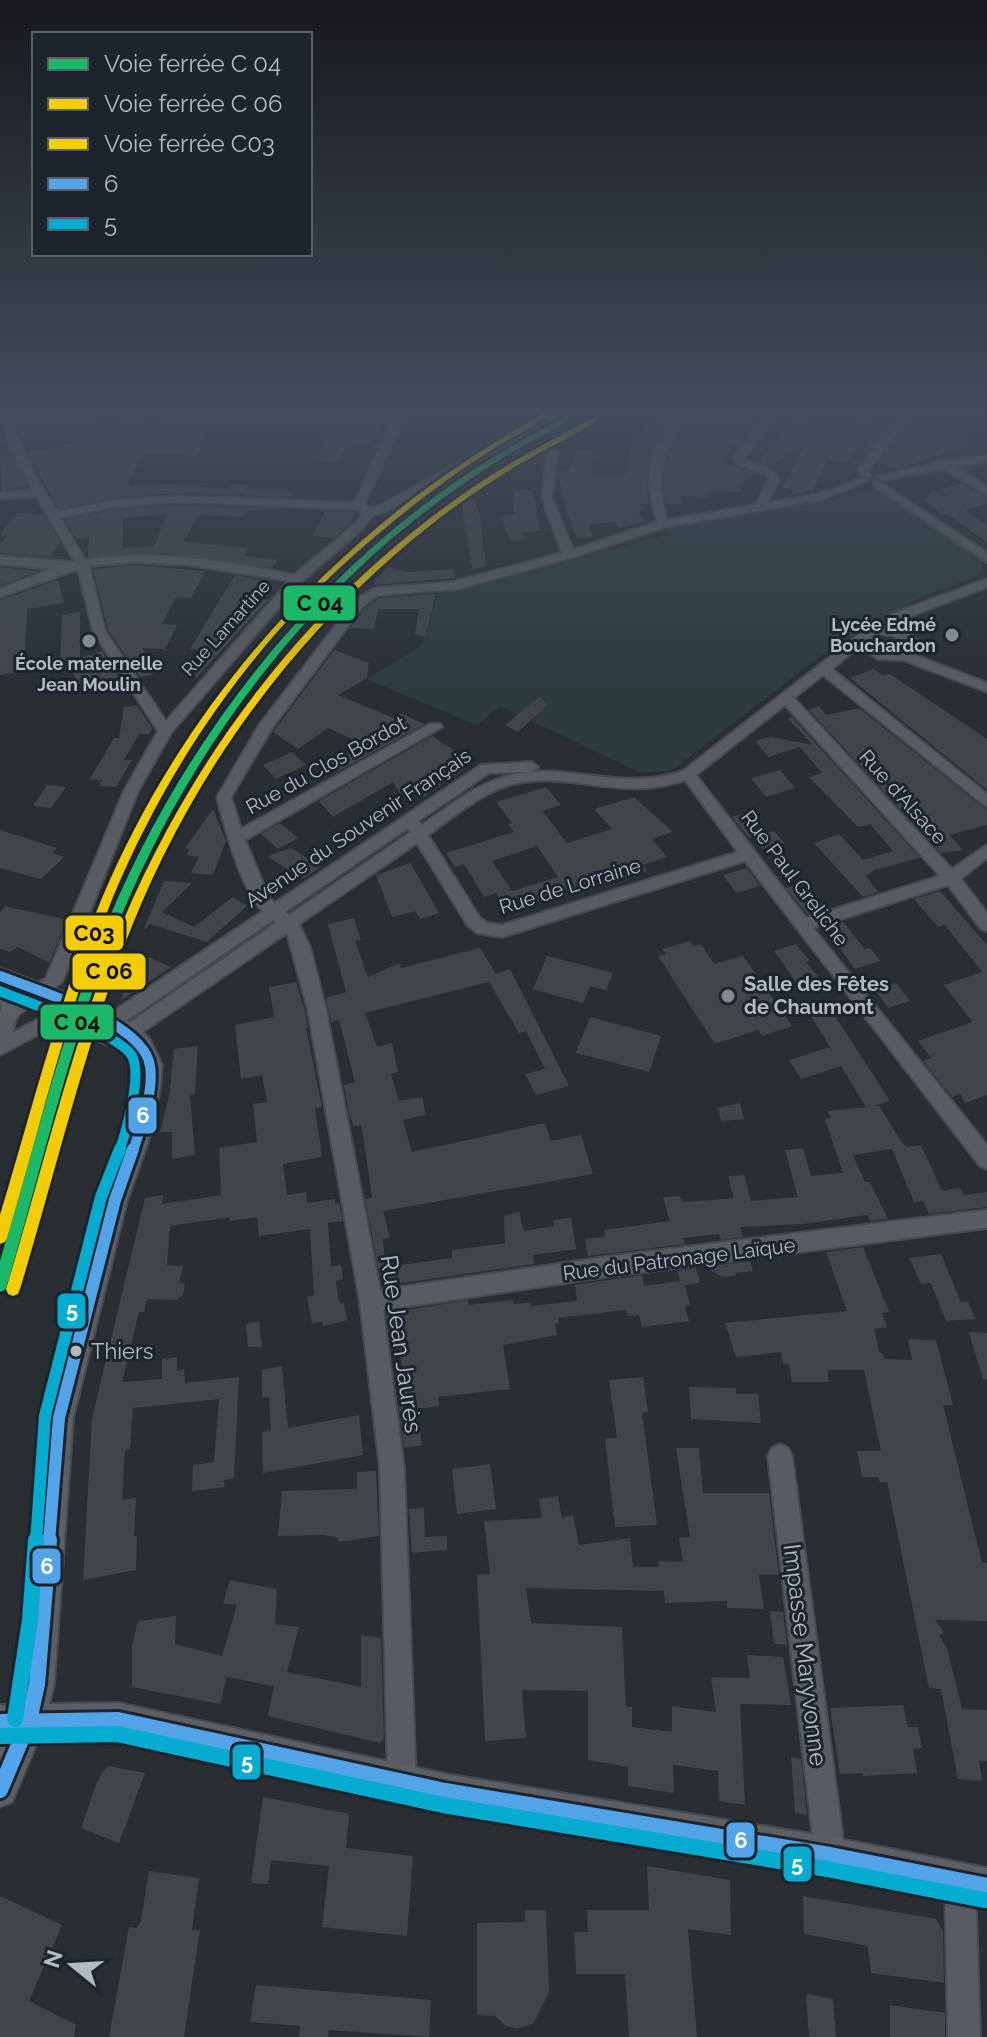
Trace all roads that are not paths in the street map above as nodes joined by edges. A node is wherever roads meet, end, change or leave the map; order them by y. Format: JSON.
{"nodes":[{"id":1,"x":46,"y":502,"type":"edge"},
{"id":2,"x":138,"y":502,"type":"edge"},
{"id":3,"x":235,"y":502,"type":"edge"},
{"id":4,"x":367,"y":502,"type":"edge"},
{"id":5,"x":396,"y":502,"type":"edge"},
{"id":6,"x":549,"y":502,"type":"edge"},
{"id":7,"x":655,"y":502,"type":"edge"},
{"id":8,"x":762,"y":502,"type":"edge"},
{"id":9,"x":789,"y":502,"type":"edge"},
{"id":10,"x":910,"y":502,"type":"edge"},
{"id":11,"x":759,"y":507,"type":"junction"},
{"id":12,"x":364,"y":509,"type":"junction"},
{"id":13,"x":54,"y":516,"type":"junction"},
{"id":14,"x":663,"y":524,"type":"junction"},
{"id":15,"x":569,"y":555,"type":"junction"},
{"id":16,"x":987,"y":558,"type":"edge"},
{"id":17,"x":0,"y":560,"type":"edge"},
{"id":18,"x":76,"y":566,"type":"junction"},
{"id":19,"x":297,"y":579,"type":"junction"},
{"id":20,"x":987,"y":583,"type":"edge"},
{"id":21,"x":0,"y":593,"type":"edge"},
{"id":22,"x":918,"y":609,"type":"junction"},
{"id":23,"x":884,"y":630,"type":"junction"},
{"id":24,"x":906,"y":636,"type":"junction"},
{"id":25,"x":863,"y":638,"type":"junction"},
{"id":26,"x":874,"y":653,"type":"junction"},
{"id":27,"x":841,"y":656,"type":"junction"},
{"id":28,"x":905,"y":656,"type":"junction"},
{"id":29,"x":825,"y":670,"type":"junction"},
{"id":30,"x":987,"y":688,"type":"edge"},
{"id":31,"x":787,"y":699,"type":"junction"},
{"id":32,"x":435,"y":727,"type":"dead end"},
{"id":33,"x":165,"y":731,"type":"junction"},
{"id":34,"x":688,"y":774,"type":"junction"},
{"id":35,"x":987,"y":802,"type":"edge"},
{"id":36,"x":415,"y":826,"type":"junction"},
{"id":37,"x":236,"y":838,"type":"junction"},
{"id":38,"x":987,"y":850,"type":"edge"},
{"id":39,"x":749,"y":854,"type":"junction"},
{"id":40,"x":951,"y":878,"type":"junction"},
{"id":41,"x":280,"y":917,"type":"junction"},
{"id":42,"x":802,"y":925,"type":"junction"},
{"id":43,"x":987,"y":925,"type":"edge"},
{"id":44,"x":0,"y":976,"type":"edge"},
{"id":45,"x":45,"y":995,"type":"junction"},
{"id":46,"x":5,"y":1005,"type":"edge"},
{"id":47,"x":115,"y":1031,"type":"junction"},
{"id":48,"x":0,"y":1041,"type":"edge"},
{"id":49,"x":0,"y":1048,"type":"edge"},
{"id":50,"x":987,"y":1160,"type":"edge"},
{"id":51,"x":987,"y":1219,"type":"edge"},
{"id":52,"x":371,"y":1302,"type":"junction"},
{"id":53,"x":780,"y":1456,"type":"dead end"},
{"id":54,"x":14,"y":1722,"type":"edge"},
{"id":55,"x":402,"y":1783,"type":"junction"},
{"id":56,"x":0,"y":1790,"type":"edge"},
{"id":57,"x":830,"y":1855,"type":"junction"},
{"id":58,"x":973,"y":1883,"type":"edge"},
{"id":59,"x":964,"y":2037,"type":"edge"}],
"edges":[{"from":1,"to":13,"type":"street"},
{"from":2,"to":13,"type":"street"},
{"from":3,"to":12,"type":"street"},
{"from":4,"to":12,"type":"street"},
{"from":5,"to":12,"type":"street","name":"Rue Lamartine"},
{"from":6,"to":15,"type":"street"},
{"from":7,"to":14,"type":"street"},
{"from":8,"to":11,"type":"street"},
{"from":9,"to":11,"type":"street","name":"Rue Jean Jaurès"},
{"from":10,"to":16,"type":"street"},
{"from":11,"to":14,"type":"street","name":"Rue Jean Jaurès"},
{"from":12,"to":19,"type":"street","name":"Rue Lamartine"},
{"from":13,"to":18,"type":"street"},
{"from":14,"to":15,"type":"street","name":"Rue Jean Jaurès"},
{"from":15,"to":37,"type":"street","name":"Rue Jean Jaurès"},
{"from":17,"to":18,"type":"street"},
{"from":18,"to":19,"type":"street"},
{"from":18,"to":21,"type":"street"},
{"from":18,"to":33,"type":"street"},
{"from":19,"to":33,"type":"street","name":"Rue Lamartine"},
{"from":20,"to":22,"type":"street"},
{"from":22,"to":23,"type":"street"},
{"from":22,"to":24,"type":"street"},
{"from":23,"to":24,"type":"street"},
{"from":23,"to":25,"type":"street"},
{"from":24,"to":28,"type":"street"},
{"from":25,"to":26,"type":"street"},
{"from":25,"to":27,"type":"street"},
{"from":26,"to":27,"type":"street"},
{"from":26,"to":28,"type":"street"},
{"from":27,"to":29,"type":"street"},
{"from":28,"to":30,"type":"street"},
{"from":29,"to":31,"type":"street"},
{"from":29,"to":35,"type":"street"},
{"from":31,"to":34,"type":"street"},
{"from":31,"to":40,"type":"street","name":"Rue d'Alsace"},
{"from":32,"to":37,"type":"street","name":"Rue du Clos Bordot"},
{"from":33,"to":45,"type":"street","name":"Rue Lamartine"},
{"from":34,"to":36,"type":"street","name":"Avenue du Souvenir Français"},
{"from":34,"to":39,"type":"street","name":"Rue Paul Greliche"},
{"from":36,"to":39,"type":"street","name":"Rue de Lorraine"},
{"from":36,"to":41,"type":"street","name":"Avenue du Souvenir Français"},
{"from":37,"to":41,"type":"street","name":"Rue Jean Jaurès"},
{"from":38,"to":40,"type":"street"},
{"from":39,"to":42,"type":"street","name":"Rue Paul Greliche"},
{"from":40,"to":42,"type":"street"},
{"from":40,"to":43,"type":"street","name":"Rue d'Alsace"},
{"from":41,"to":47,"type":"street","name":"Avenue du Souvenir Français"},
{"from":41,"to":52,"type":"street","name":"Rue Jean Jaurès"},
{"from":42,"to":50,"type":"street","name":"Rue Paul Greliche"},
{"from":44,"to":45,"type":"main road"},
{"from":45,"to":46,"type":"street"},
{"from":45,"to":47,"type":"main road"},
{"from":46,"to":48,"type":"street"},
{"from":47,"to":49,"type":"street"},
{"from":47,"to":54,"type":"main road"},
{"from":51,"to":52,"type":"street","name":"Rue du Patronage Laïque"},
{"from":52,"to":55,"type":"street","name":"Rue Jean Jaurès"},
{"from":53,"to":57,"type":"street","name":"Impasse Maryvonne"},
{"from":54,"to":55,"type":"main road"},
{"from":54,"to":56,"type":"main road"},
{"from":55,"to":57,"type":"main road"},
{"from":57,"to":58,"type":"main road"},
{"from":58,"to":59,"type":"street"}]}
